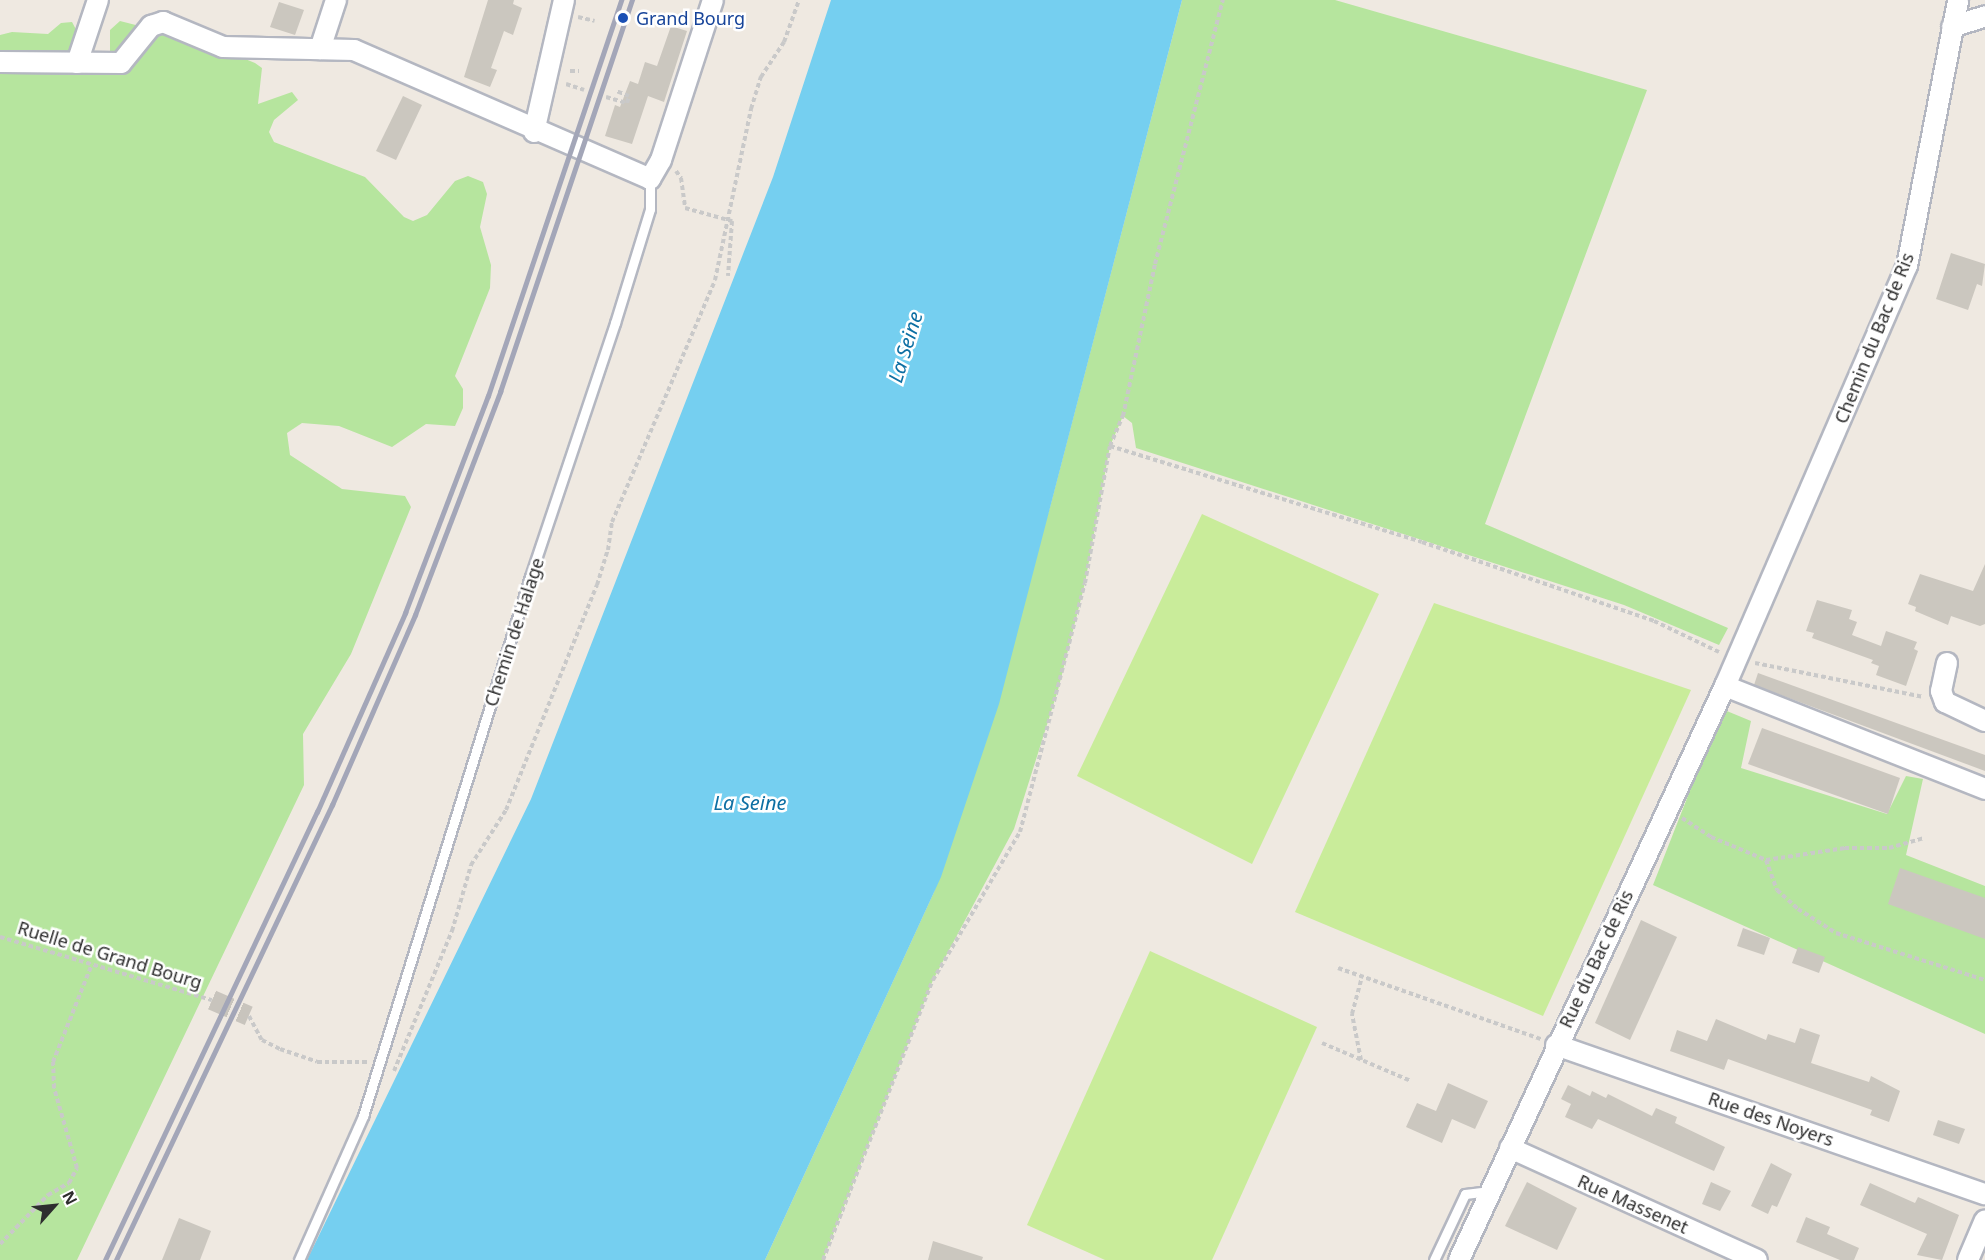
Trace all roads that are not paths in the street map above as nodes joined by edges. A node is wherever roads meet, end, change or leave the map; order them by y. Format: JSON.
{"nodes":[{"id":1,"x":98,"y":0,"type":"edge"},
{"id":2,"x":336,"y":0,"type":"edge"},
{"id":3,"x":564,"y":0,"type":"edge"},
{"id":4,"x":713,"y":0,"type":"edge"},
{"id":5,"x":1958,"y":0,"type":"edge"},
{"id":6,"x":1985,"y":16,"type":"edge"},
{"id":7,"x":1952,"y":27,"type":"junction"},
{"id":8,"x":320,"y":49,"type":"junction"},
{"id":9,"x":0,"y":62,"type":"edge"},
{"id":10,"x":77,"y":63,"type":"junction"},
{"id":11,"x":534,"y":132,"type":"junction"},
{"id":12,"x":650,"y":179,"type":"junction"},
{"id":13,"x":1737,"y":659,"type":"joint"},
{"id":14,"x":1947,"y":663,"type":"dead end"},
{"id":15,"x":1725,"y":686,"type":"junction"},
{"id":16,"x":1985,"y":721,"type":"edge"},
{"id":17,"x":1985,"y":789,"type":"edge"},
{"id":18,"x":1556,"y":1045,"type":"junction"},
{"id":19,"x":1510,"y":1148,"type":"junction"},
{"id":20,"x":1490,"y":1191,"type":"junction"},
{"id":21,"x":1985,"y":1194,"type":"edge"},
{"id":22,"x":1985,"y":1220,"type":"edge"},
{"id":23,"x":299,"y":1260,"type":"edge"},
{"id":24,"x":1434,"y":1260,"type":"edge"},
{"id":25,"x":1459,"y":1260,"type":"edge"},
{"id":26,"x":1757,"y":1260,"type":"edge"},
{"id":27,"x":1968,"y":1260,"type":"edge"}],
"edges":[{"from":1,"to":10,"type":"street"},
{"from":2,"to":8,"type":"street"},
{"from":3,"to":11,"type":"street"},
{"from":4,"to":12,"type":"street"},
{"from":5,"to":7,"type":"street","name":"Chemin du Bac de Ris"},
{"from":6,"to":7,"type":"street"},
{"from":7,"to":13,"type":"street","name":"Chemin du Bac de Ris"},
{"from":8,"to":10,"type":"street"},
{"from":8,"to":11,"type":"street"},
{"from":9,"to":10,"type":"street"},
{"from":11,"to":12,"type":"street"},
{"from":12,"to":23,"type":"lane","name":"Chemin de Halage"},
{"from":13,"to":15,"type":"street","name":"Rue du Bac de Ris"},
{"from":14,"to":16,"type":"street"},
{"from":15,"to":17,"type":"street"},
{"from":15,"to":18,"type":"street","name":"Rue du Bac de Ris"},
{"from":18,"to":19,"type":"street","name":"Rue du Bac de Ris"},
{"from":18,"to":21,"type":"street","name":"Rue des Noyers"},
{"from":19,"to":20,"type":"street","name":"Rue du Bac de Ris"},
{"from":19,"to":26,"type":"street","name":"Rue Massenet"},
{"from":20,"to":24,"type":"lane"},
{"from":20,"to":25,"type":"street","name":"Rue du Bac de Ris"},
{"from":22,"to":27,"type":"street"}]}
